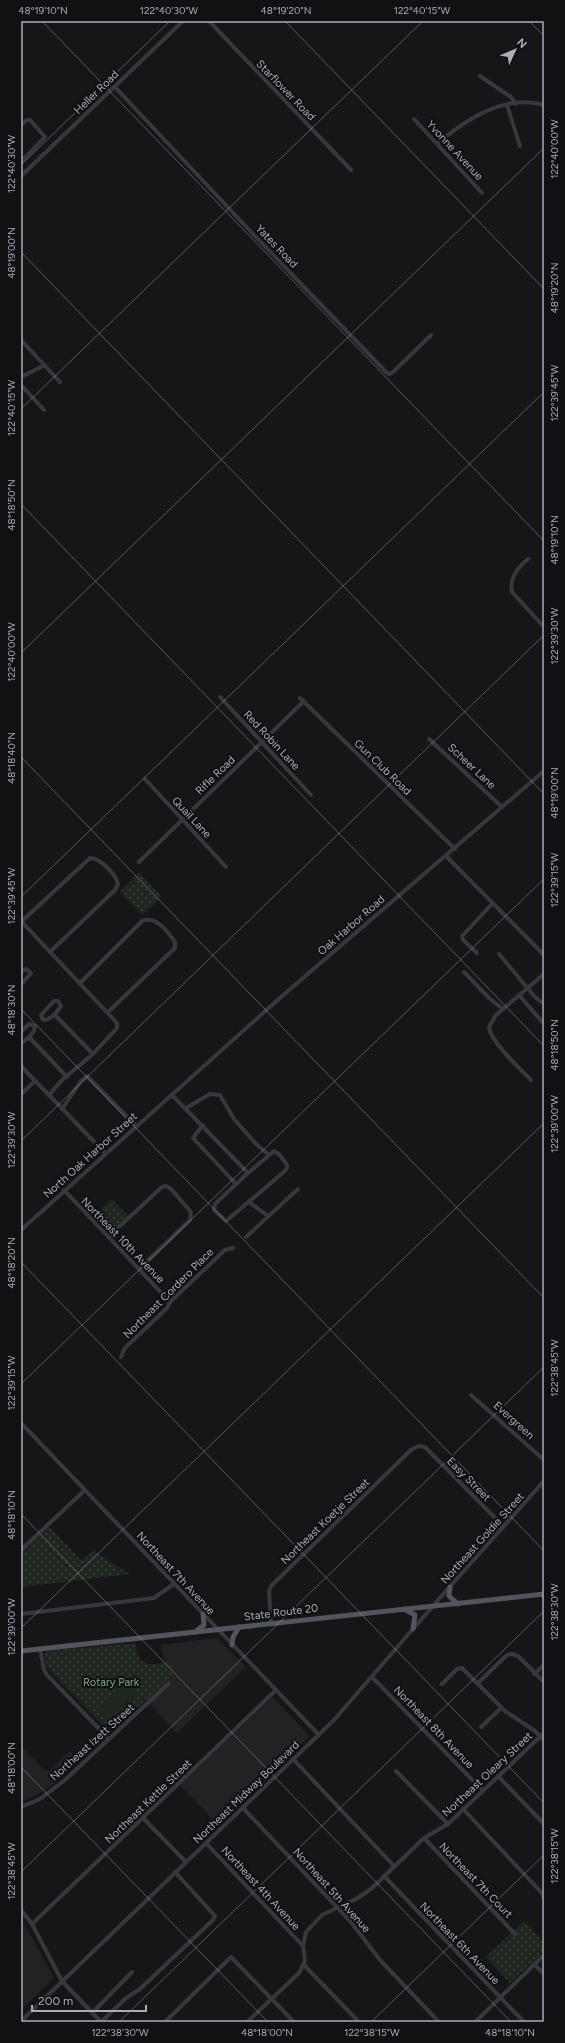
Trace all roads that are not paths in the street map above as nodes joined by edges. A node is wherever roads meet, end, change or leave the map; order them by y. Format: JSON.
{"nodes":[{"id":1,"x":184,"y":21,"type":"edge"},
{"id":2,"x":209,"y":21,"type":"edge"},
{"id":3,"x":480,"y":76,"type":"dead end"},
{"id":4,"x":115,"y":87,"type":"junction"},
{"id":5,"x":516,"y":104,"type":"junction"},
{"id":6,"x":507,"y":105,"type":"junction"},
{"id":7,"x":544,"y":105,"type":"edge"},
{"id":8,"x":414,"y":119,"type":"dead end"},
{"id":9,"x":21,"y":125,"type":"edge"},
{"id":10,"x":438,"y":143,"type":"junction"},
{"id":11,"x":520,"y":146,"type":"dead end"},
{"id":12,"x":21,"y":162,"type":"edge"},
{"id":13,"x":351,"y":170,"type":"dead end"},
{"id":14,"x":21,"y":176,"type":"edge"},
{"id":15,"x":482,"y":193,"type":"dead end"},
{"id":16,"x":431,"y":335,"type":"dead end"},
{"id":17,"x":21,"y":340,"type":"edge"},
{"id":18,"x":44,"y":365,"type":"junction"},
{"id":19,"x":21,"y":377,"type":"edge"},
{"id":20,"x":60,"y":382,"type":"dead end"},
{"id":21,"x":21,"y":384,"type":"edge"},
{"id":22,"x":44,"y":410,"type":"dead end"},
{"id":23,"x":528,"y":559,"type":"dead end"},
{"id":24,"x":544,"y":627,"type":"edge"},
{"id":25,"x":220,"y":696,"type":"dead end"},
{"id":26,"x":300,"y":698,"type":"dead end"},
{"id":27,"x":304,"y":701,"type":"junction"},
{"id":28,"x":429,"y":739,"type":"dead end"},
{"id":29,"x":261,"y":742,"type":"junction"},
{"id":30,"x":544,"y":771,"type":"edge"},
{"id":31,"x":144,"y":779,"type":"dead end"},
{"id":32,"x":310,"y":795,"type":"dead end"},
{"id":33,"x":502,"y":807,"type":"junction"},
{"id":34,"x":182,"y":820,"type":"junction"},
{"id":35,"x":455,"y":849,"type":"junction"},
{"id":36,"x":446,"y":856,"type":"junction"},
{"id":37,"x":139,"y":862,"type":"dead end"},
{"id":38,"x":226,"y":867,"type":"dead end"},
{"id":39,"x":494,"y":903,"type":"junction"},
{"id":40,"x":21,"y":922,"type":"edge"},
{"id":41,"x":50,"y":952,"type":"junction"},
{"id":42,"x":477,"y":953,"type":"dead end"},
{"id":43,"x":499,"y":954,"type":"dead end"},
{"id":44,"x":544,"y":955,"type":"edge"},
{"id":45,"x":21,"y":972,"type":"edge"},
{"id":46,"x":464,"y":972,"type":"dead end"},
{"id":47,"x":544,"y":974,"type":"edge"},
{"id":48,"x":80,"y":983,"type":"junction"},
{"id":49,"x":21,"y":985,"type":"edge"},
{"id":50,"x":527,"y":988,"type":"junction"},
{"id":51,"x":519,"y":995,"type":"junction"},
{"id":52,"x":544,"y":1004,"type":"edge"},
{"id":53,"x":503,"y":1009,"type":"junction"},
{"id":54,"x":108,"y":1012,"type":"junction"},
{"id":55,"x":55,"y":1014,"type":"junction"},
{"id":56,"x":544,"y":1024,"type":"edge"},
{"id":57,"x":21,"y":1032,"type":"edge"},
{"id":58,"x":29,"y":1037,"type":"junction"},
{"id":59,"x":21,"y":1043,"type":"edge"},
{"id":60,"x":93,"y":1054,"type":"junction"},
{"id":61,"x":21,"y":1066,"type":"edge"},
{"id":62,"x":66,"y":1077,"type":"junction"},
{"id":63,"x":531,"y":1080,"type":"dead end"},
{"id":64,"x":35,"y":1081,"type":"junction"},
{"id":65,"x":21,"y":1094,"type":"edge"},
{"id":66,"x":172,"y":1095,"type":"junction"},
{"id":67,"x":49,"y":1096,"type":"junction"},
{"id":68,"x":186,"y":1108,"type":"junction"},
{"id":69,"x":62,"y":1109,"type":"junction"},
{"id":70,"x":203,"y":1125,"type":"junction"},
{"id":71,"x":136,"y":1126,"type":"junction"},
{"id":72,"x":105,"y":1153,"type":"junction"},
{"id":73,"x":268,"y":1155,"type":"junction"},
{"id":74,"x":248,"y":1173,"type":"junction"},
{"id":75,"x":236,"y":1184,"type":"junction"},
{"id":76,"x":298,"y":1189,"type":"dead end"},
{"id":77,"x":64,"y":1190,"type":"junction"},
{"id":78,"x":249,"y":1202,"type":"junction"},
{"id":79,"x":268,"y":1216,"type":"junction"},
{"id":80,"x":21,"y":1230,"type":"edge"},
{"id":81,"x":108,"y":1237,"type":"junction"},
{"id":82,"x":246,"y":1237,"type":"dead end"},
{"id":83,"x":233,"y":1248,"type":"dead end"},
{"id":84,"x":139,"y":1269,"type":"junction"},
{"id":85,"x":170,"y":1302,"type":"junction"},
{"id":86,"x":121,"y":1357,"type":"dead end"},
{"id":87,"x":471,"y":1395,"type":"dead end"},
{"id":88,"x":21,"y":1423,"type":"edge"},
{"id":89,"x":419,"y":1446,"type":"joint"},
{"id":90,"x":544,"y":1460,"type":"edge"},
{"id":91,"x":544,"y":1481,"type":"edge"},
{"id":92,"x":85,"y":1490,"type":"junction"},
{"id":93,"x":504,"y":1527,"type":"junction"},
{"id":94,"x":21,"y":1550,"type":"edge"},
{"id":95,"x":174,"y":1584,"type":"junction"},
{"id":96,"x":450,"y":1587,"type":"junction"},
{"id":97,"x":544,"y":1594,"type":"edge"},
{"id":98,"x":458,"y":1604,"type":"junction"},
{"id":99,"x":433,"y":1606,"type":"junction"},
{"id":100,"x":403,"y":1609,"type":"junction"},
{"id":101,"x":21,"y":1614,"type":"edge"},
{"id":102,"x":203,"y":1614,"type":"junction"},
{"id":103,"x":272,"y":1623,"type":"junction"},
{"id":104,"x":239,"y":1627,"type":"junction"},
{"id":105,"x":414,"y":1629,"type":"junction"},
{"id":106,"x":218,"y":1631,"type":"junction"},
{"id":107,"x":193,"y":1633,"type":"junction"},
{"id":108,"x":232,"y":1645,"type":"junction"},
{"id":109,"x":40,"y":1649,"type":"junction"},
{"id":110,"x":21,"y":1651,"type":"edge"},
{"id":111,"x":544,"y":1665,"type":"edge"},
{"id":112,"x":534,"y":1674,"type":"junction"},
{"id":113,"x":372,"y":1676,"type":"junction"},
{"id":114,"x":544,"y":1682,"type":"edge"},
{"id":115,"x":169,"y":1683,"type":"dead end"},
{"id":116,"x":478,"y":1683,"type":"junction"},
{"id":117,"x":442,"y":1684,"type":"dead end"},
{"id":118,"x":276,"y":1691,"type":"junction"},
{"id":119,"x":501,"y":1708,"type":"junction"},
{"id":120,"x":481,"y":1727,"type":"dead end"},
{"id":121,"x":319,"y":1735,"type":"junction"},
{"id":122,"x":543,"y":1737,"type":"edge"},
{"id":123,"x":109,"y":1739,"type":"junction"},
{"id":124,"x":293,"y":1759,"type":"junction"},
{"id":125,"x":396,"y":1771,"type":"dead end"},
{"id":126,"x":498,"y":1776,"type":"junction"},
{"id":127,"x":483,"y":1791,"type":"junction"},
{"id":128,"x":21,"y":1807,"type":"edge"},
{"id":129,"x":242,"y":1808,"type":"junction"},
{"id":130,"x":463,"y":1809,"type":"junction"},
{"id":131,"x":143,"y":1818,"type":"junction"},
{"id":132,"x":448,"y":1824,"type":"junction"},
{"id":133,"x":544,"y":1824,"type":"edge"},
{"id":134,"x":424,"y":1838,"type":"junction"},
{"id":135,"x":206,"y":1843,"type":"junction"},
{"id":136,"x":186,"y":1862,"type":"junction"},
{"id":137,"x":394,"y":1866,"type":"junction"},
{"id":138,"x":175,"y":1872,"type":"junction"},
{"id":139,"x":384,"y":1876,"type":"junction"},
{"id":140,"x":544,"y":1897,"type":"edge"},
{"id":141,"x":337,"y":1906,"type":"junction"},
{"id":142,"x":21,"y":1910,"type":"edge"},
{"id":143,"x":32,"y":1924,"type":"junction"},
{"id":144,"x":515,"y":1934,"type":"dead end"},
{"id":145,"x":303,"y":1946,"type":"junction"},
{"id":146,"x":544,"y":1954,"type":"edge"},
{"id":147,"x":534,"y":1964,"type":"junction"},
{"id":148,"x":304,"y":1965,"type":"junction"},
{"id":149,"x":132,"y":1972,"type":"dead end"},
{"id":150,"x":544,"y":1974,"type":"edge"},
{"id":151,"x":62,"y":1981,"type":"junction"},
{"id":152,"x":272,"y":1998,"type":"junction"},
{"id":153,"x":501,"y":1998,"type":"junction"},
{"id":154,"x":92,"y":2013,"type":"junction"},
{"id":155,"x":21,"y":2021,"type":"edge"},
{"id":156,"x":101,"y":2022,"type":"edge"},
{"id":157,"x":165,"y":2022,"type":"edge"},
{"id":158,"x":247,"y":2022,"type":"edge"},
{"id":159,"x":294,"y":2022,"type":"edge"},
{"id":160,"x":359,"y":2022,"type":"edge"},
{"id":161,"x":439,"y":2022,"type":"edge"},
{"id":162,"x":475,"y":2022,"type":"edge"},
{"id":163,"x":524,"y":2022,"type":"edge"}],
"edges":[{"from":1,"to":4,"type":"street","name":"Heller Road"},
{"from":2,"to":13,"type":"street","name":"Starflower Road"},
{"from":3,"to":5,"type":"street"},
{"from":4,"to":14,"type":"street","name":"Heller Road"},
{"from":4,"to":16,"type":"street","name":"Yates Road"},
{"from":5,"to":6,"type":"street"},
{"from":5,"to":7,"type":"street"},
{"from":6,"to":10,"type":"street"},
{"from":6,"to":11,"type":"street"},
{"from":8,"to":10,"type":"street","name":"Yvonne Avenue"},
{"from":9,"to":12,"type":"street"},
{"from":10,"to":15,"type":"street","name":"Yvonne Avenue"},
{"from":17,"to":18,"type":"street"},
{"from":18,"to":19,"type":"street"},
{"from":18,"to":20,"type":"street"},
{"from":21,"to":22,"type":"street"},
{"from":23,"to":24,"type":"street"},
{"from":25,"to":29,"type":"street","name":"Red Robin Lane"},
{"from":26,"to":27,"type":"street","name":"Gun Club Road"},
{"from":27,"to":29,"type":"street","name":"Rifle Road"},
{"from":27,"to":35,"type":"street","name":"Gun Club Road"},
{"from":28,"to":33,"type":"street","name":"Scheer Lane"},
{"from":29,"to":32,"type":"street","name":"Red Robin Lane"},
{"from":29,"to":34,"type":"street","name":"Rifle Road"},
{"from":30,"to":33,"type":"street","name":"Oak Harbor Road"},
{"from":31,"to":34,"type":"street","name":"Quail Lane"},
{"from":33,"to":35,"type":"street","name":"Oak Harbor Road"},
{"from":34,"to":37,"type":"street","name":"Rifle Road"},
{"from":34,"to":38,"type":"street","name":"Quail Lane"},
{"from":35,"to":36,"type":"street","name":"Oak Harbor Road"},
{"from":36,"to":39,"type":"street"},
{"from":36,"to":66,"type":"street","name":"Oak Harbor Road"},
{"from":39,"to":42,"type":"street"},
{"from":39,"to":44,"type":"street"},
{"from":40,"to":41,"type":"street"},
{"from":40,"to":41,"type":"street"},
{"from":41,"to":48,"type":"street"},
{"from":43,"to":50,"type":"street"},
{"from":45,"to":49,"type":"street"},
{"from":46,"to":53,"type":"street"},
{"from":47,"to":50,"type":"street"},
{"from":48,"to":54,"type":"street"},
{"from":48,"to":54,"type":"street"},
{"from":50,"to":51,"type":"street"},
{"from":50,"to":52,"type":"street"},
{"from":51,"to":53,"type":"street"},
{"from":51,"to":56,"type":"street"},
{"from":53,"to":63,"type":"street"},
{"from":54,"to":60,"type":"street"},
{"from":55,"to":55,"type":"street"},
{"from":55,"to":60,"type":"street"},
{"from":57,"to":58,"type":"street"},
{"from":58,"to":59,"type":"street"},
{"from":58,"to":62,"type":"street"},
{"from":60,"to":62,"type":"street"},
{"from":61,"to":64,"type":"street"},
{"from":62,"to":67,"type":"street"},
{"from":64,"to":65,"type":"street"},
{"from":64,"to":67,"type":"street"},
{"from":66,"to":68,"type":"street"},
{"from":66,"to":71,"type":"street","name":"North Oak Harbor Street"},
{"from":67,"to":69,"type":"street"},
{"from":68,"to":70,"type":"street"},
{"from":68,"to":73,"type":"street"},
{"from":69,"to":71,"type":"street"},
{"from":69,"to":72,"type":"street"},
{"from":70,"to":74,"type":"street"},
{"from":70,"to":75,"type":"street"},
{"from":71,"to":72,"type":"street","name":"North Oak Harbor Street"},
{"from":72,"to":77,"type":"street","name":"North Oak Harbor Street"},
{"from":73,"to":74,"type":"street"},
{"from":73,"to":78,"type":"street"},
{"from":74,"to":75,"type":"street"},
{"from":75,"to":78,"type":"street"},
{"from":76,"to":79,"type":"street"},
{"from":77,"to":80,"type":"street","name":"North Oak Harbor Street"},
{"from":77,"to":81,"type":"street","name":"Northeast 10th Avenue"},
{"from":78,"to":79,"type":"street"},
{"from":79,"to":82,"type":"street"},
{"from":81,"to":84,"type":"street","name":"Northeast 10th Avenue"},
{"from":81,"to":84,"type":"street"},
{"from":83,"to":85,"type":"street","name":"Northeast Cordero Place"},
{"from":84,"to":85,"type":"street","name":"Northeast 10th Avenue"},
{"from":85,"to":86,"type":"street","name":"Northeast Cordero Place"},
{"from":87,"to":90,"type":"street","name":"Evergreen"},
{"from":88,"to":92,"type":"street","name":"Northeast 7th Avenue"},
{"from":89,"to":93,"type":"street","name":"Easy Street"},
{"from":89,"to":103,"type":"street","name":"Northeast Koetje Street"},
{"from":91,"to":93,"type":"street","name":"Northeast Goldie Street"},
{"from":92,"to":94,"type":"street"},
{"from":92,"to":95,"type":"street","name":"Northeast 7th Avenue"},
{"from":93,"to":96,"type":"street","name":"Northeast Goldie Street"},
{"from":95,"to":101,"type":"street"},
{"from":95,"to":102,"type":"street","name":"Northeast 7th Avenue"},
{"from":96,"to":98,"type":"main road"},
{"from":96,"to":99,"type":"street","name":"Northeast Goldie Street"},
{"from":97,"to":98,"type":"main road","name":"State Route 20"},
{"from":98,"to":99,"type":"main road","name":"State Route 20"},
{"from":99,"to":100,"type":"main road","name":"State Route 20"},
{"from":99,"to":105,"type":"street","name":"Northeast Midway Boulevard"},
{"from":100,"to":103,"type":"main road","name":"State Route 20"},
{"from":100,"to":105,"type":"main road"},
{"from":102,"to":106,"type":"street","name":"Northeast 7th Avenue"},
{"from":102,"to":107,"type":"main road"},
{"from":103,"to":104,"type":"main road","name":"State Route 20"},
{"from":104,"to":106,"type":"main road","name":"State Route 20"},
{"from":104,"to":108,"type":"main road"},
{"from":105,"to":113,"type":"street","name":"Northeast Midway Boulevard"},
{"from":106,"to":107,"type":"main road","name":"State Route 20"},
{"from":106,"to":108,"type":"street","name":"Northeast 7th Avenue"},
{"from":107,"to":109,"type":"main road","name":"State Route 20"},
{"from":108,"to":118,"type":"street","name":"Northeast 7th Avenue"},
{"from":109,"to":110,"type":"main road","name":"State Route 20"},
{"from":109,"to":123,"type":"street"},
{"from":111,"to":112,"type":"street"},
{"from":112,"to":114,"type":"street"},
{"from":112,"to":116,"type":"street"},
{"from":113,"to":121,"type":"street","name":"Northeast Midway Boulevard"},
{"from":113,"to":127,"type":"street","name":"Northeast 8th Avenue"},
{"from":115,"to":123,"type":"street","name":"Northeast Izett Street"},
{"from":116,"to":117,"type":"street"},
{"from":116,"to":119,"type":"street"},
{"from":118,"to":121,"type":"street","name":"Northeast 7th Avenue"},
{"from":118,"to":131,"type":"street","name":"Northeast Kettle Street"},
{"from":119,"to":120,"type":"street"},
{"from":119,"to":122,"type":"street"},
{"from":121,"to":124,"type":"street","name":"Northeast Midway Boulevard"},
{"from":122,"to":126,"type":"street","name":"Northeast Oleary Street"},
{"from":123,"to":128,"type":"street","name":"Northeast Izett Street"},
{"from":124,"to":129,"type":"street","name":"Northeast Midway Boulevard"},
{"from":124,"to":137,"type":"street"},
{"from":125,"to":132,"type":"street"},
{"from":126,"to":127,"type":"street","name":"Northeast Oleary Street"},
{"from":126,"to":133,"type":"street"},
{"from":127,"to":130,"type":"street","name":"Northeast Oleary Street"},
{"from":129,"to":135,"type":"street","name":"Northeast Midway Boulevard"},
{"from":129,"to":141,"type":"street","name":"Northeast 5th Avenue"},
{"from":130,"to":132,"type":"street","name":"Northeast Oleary Street"},
{"from":130,"to":140,"type":"street"},
{"from":131,"to":136,"type":"street"},
{"from":131,"to":143,"type":"street","name":"Northeast Kettle Street"},
{"from":132,"to":134,"type":"street","name":"Northeast Oleary Street"},
{"from":134,"to":137,"type":"street","name":"Northeast Oleary Street"},
{"from":134,"to":144,"type":"street","name":"Northeast 7th Court"},
{"from":135,"to":136,"type":"street","name":"Northeast Midway Boulevard"},
{"from":135,"to":145,"type":"street","name":"Northeast 4th Avenue"},
{"from":136,"to":138,"type":"street","name":"Northeast Midway Boulevard"},
{"from":137,"to":139,"type":"street","name":"Northeast Oleary Street"},
{"from":138,"to":151,"type":"street","name":"Northeast Midway Boulevard"},
{"from":138,"to":156,"type":"street"},
{"from":139,"to":141,"type":"street","name":"Northeast Oleary Street"},
{"from":139,"to":153,"type":"street","name":"Northeast 6th Avenue"},
{"from":141,"to":145,"type":"street","name":"Northeast Oleary Street"},
{"from":141,"to":161,"type":"street","name":"Northeast 5th Avenue"},
{"from":142,"to":143,"type":"street"},
{"from":143,"to":151,"type":"street"},
{"from":145,"to":148,"type":"street","name":"Northeast Oleary Street"},
{"from":146,"to":147,"type":"street"},
{"from":147,"to":150,"type":"street"},
{"from":147,"to":153,"type":"street"},
{"from":148,"to":152,"type":"street"},
{"from":148,"to":160,"type":"street"},
{"from":149,"to":154,"type":"street"},
{"from":151,"to":154,"type":"street"},
{"from":151,"to":155,"type":"street","name":"Northeast Midway Boulevard"},
{"from":152,"to":157,"type":"street"},
{"from":152,"to":158,"type":"street"},
{"from":152,"to":159,"type":"street"},
{"from":153,"to":162,"type":"street"},
{"from":153,"to":163,"type":"street","name":"Northeast 6th Avenue"},
{"from":154,"to":156,"type":"street"}]}
